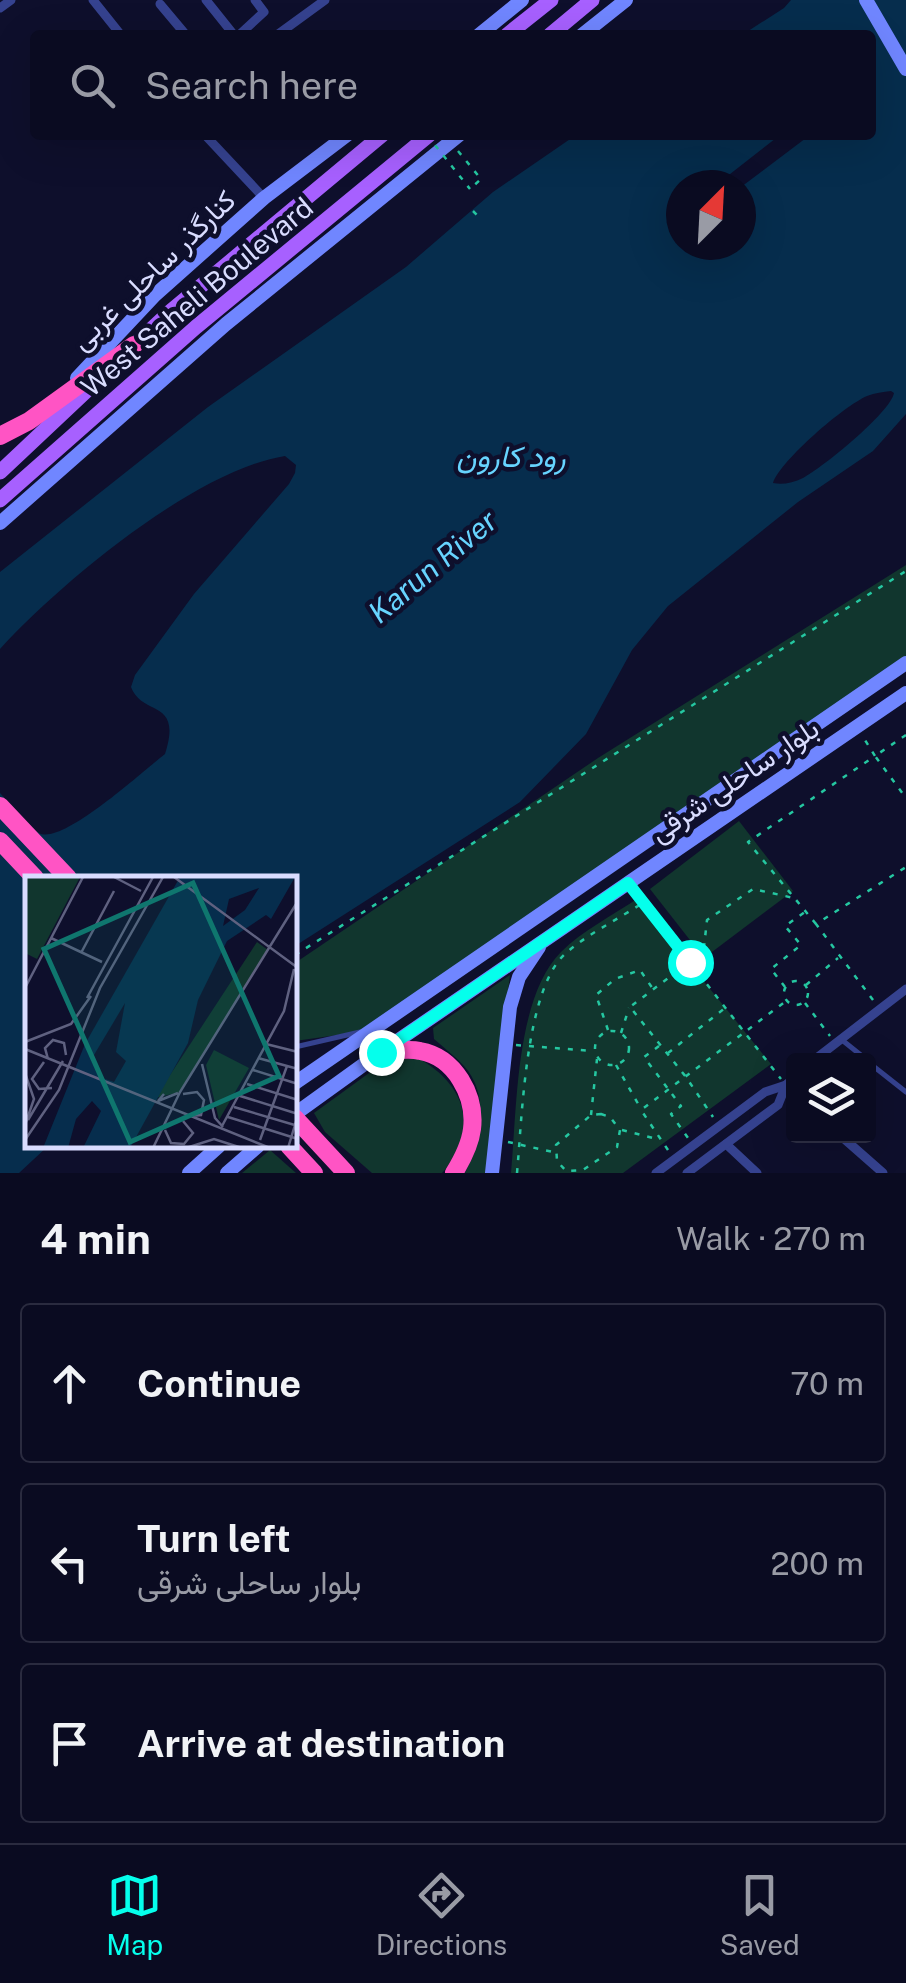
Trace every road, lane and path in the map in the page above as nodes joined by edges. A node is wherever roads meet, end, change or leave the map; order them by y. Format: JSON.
{"nodes":[{"id":1,"x":11,"y":0,"type":"edge"},
{"id":2,"x":92,"y":0,"type":"edge"},
{"id":3,"x":206,"y":0,"type":"edge"},
{"id":4,"x":254,"y":0,"type":"edge"},
{"id":5,"x":325,"y":0,"type":"edge"},
{"id":6,"x":522,"y":0,"type":"edge"},
{"id":7,"x":550,"y":0,"type":"edge"},
{"id":8,"x":622,"y":0,"type":"edge"},
{"id":9,"x":866,"y":0,"type":"edge"},
{"id":10,"x":876,"y":0,"type":"edge"},
{"id":11,"x":588,"y":3,"type":"edge"},
{"id":12,"x":160,"y":4,"type":"dead end"},
{"id":13,"x":0,"y":8,"type":"edge"},
{"id":14,"x":117,"y":30,"type":"edge"},
{"id":15,"x":182,"y":30,"type":"edge"},
{"id":16,"x":233,"y":30,"type":"edge"},
{"id":17,"x":243,"y":30,"type":"edge"},
{"id":18,"x":284,"y":30,"type":"edge"},
{"id":19,"x":485,"y":30,"type":"edge"},
{"id":20,"x":513,"y":30,"type":"edge"},
{"id":21,"x":556,"y":30,"type":"edge"},
{"id":22,"x":588,"y":30,"type":"edge"},
{"id":23,"x":906,"y":52,"type":"edge"},
{"id":24,"x":906,"y":69,"type":"edge"},
{"id":25,"x":210,"y":140,"type":"edge"},
{"id":26,"x":340,"y":140,"type":"edge"},
{"id":27,"x":376,"y":140,"type":"edge"},
{"id":28,"x":422,"y":140,"type":"edge"},
{"id":29,"x":432,"y":140,"type":"edge"},
{"id":30,"x":454,"y":140,"type":"edge"},
{"id":31,"x":456,"y":140,"type":"edge"},
{"id":32,"x":317,"y":188,"type":"junction"},
{"id":33,"x":264,"y":198,"type":"junction"},
{"id":34,"x":335,"y":213,"type":"junction"},
{"id":35,"x":251,"y":242,"type":"junction"},
{"id":36,"x":274,"y":264,"type":"junction"},
{"id":37,"x":134,"y":346,"type":"junction"},
{"id":38,"x":45,"y":409,"type":"junction"},
{"id":39,"x":0,"y":436,"type":"edge"},
{"id":40,"x":0,"y":472,"type":"edge"},
{"id":41,"x":0,"y":500,"type":"edge"},
{"id":42,"x":0,"y":524,"type":"edge"},
{"id":43,"x":906,"y":571,"type":"edge"},
{"id":44,"x":904,"y":667,"type":"edge"},
{"id":45,"x":906,"y":693,"type":"edge"},
{"id":46,"x":856,"y":727,"type":"junction"},
{"id":47,"x":906,"y":735,"type":"edge"},
{"id":48,"x":876,"y":756,"type":"junction"},
{"id":49,"x":906,"y":798,"type":"edge"},
{"id":50,"x":0,"y":806,"type":"edge"},
{"id":51,"x":0,"y":841,"type":"edge"},
{"id":52,"x":906,"y":866,"type":"edge"},
{"id":53,"x":33,"y":876,"type":"edge"},
{"id":54,"x":66,"y":876,"type":"edge"},
{"id":55,"x":628,"y":883,"type":"junction"},
{"id":56,"x":795,"y":898,"type":"junction"},
{"id":57,"x":644,"y":902,"type":"junction"},
{"id":58,"x":806,"y":912,"type":"junction"},
{"id":59,"x":816,"y":924,"type":"junction"},
{"id":60,"x":543,"y":941,"type":"junction"},
{"id":61,"x":298,"y":954,"type":"edge"},
{"id":62,"x":841,"y":956,"type":"junction"},
{"id":63,"x":690,"y":962,"type":"junction"},
{"id":64,"x":700,"y":976,"type":"junction"},
{"id":65,"x":805,"y":986,"type":"junction"},
{"id":66,"x":786,"y":987,"type":"junction"},
{"id":67,"x":654,"y":989,"type":"junction"},
{"id":68,"x":906,"y":989,"type":"edge"},
{"id":69,"x":786,"y":1001,"type":"junction"},
{"id":70,"x":804,"y":1002,"type":"junction"},
{"id":71,"x":630,"y":1007,"type":"junction"},
{"id":72,"x":725,"y":1008,"type":"junction"},
{"id":73,"x":880,"y":1009,"type":"junction"},
{"id":74,"x":608,"y":1030,"type":"junction"},
{"id":75,"x":366,"y":1031,"type":"junction"},
{"id":76,"x":621,"y":1032,"type":"junction"},
{"id":77,"x":745,"y":1033,"type":"junction"},
{"id":78,"x":838,"y":1041,"type":"junction"},
{"id":79,"x":506,"y":1044,"type":"junction"},
{"id":80,"x":660,"y":1045,"type":"junction"},
{"id":81,"x":298,"y":1046,"type":"edge"},
{"id":82,"x":531,"y":1046,"type":"junction"},
{"id":83,"x":381,"y":1052,"type":"junction"},
{"id":84,"x":594,"y":1052,"type":"junction"},
{"id":85,"x":823,"y":1053,"type":"edge"},
{"id":86,"x":856,"y":1053,"type":"edge"},
{"id":87,"x":667,"y":1054,"type":"junction"},
{"id":88,"x":598,"y":1058,"type":"junction"},
{"id":89,"x":616,"y":1065,"type":"junction"},
{"id":90,"x":876,"y":1068,"type":"edge"},
{"id":91,"x":686,"y":1077,"type":"junction"},
{"id":92,"x":786,"y":1079,"type":"edge"},
{"id":93,"x":298,"y":1080,"type":"edge"},
{"id":94,"x":786,"y":1086,"type":"edge"},
{"id":95,"x":668,"y":1090,"type":"junction"},
{"id":96,"x":906,"y":1092,"type":"edge"},
{"id":97,"x":786,"y":1093,"type":"edge"},
{"id":98,"x":642,"y":1110,"type":"junction"},
{"id":99,"x":298,"y":1114,"type":"edge"},
{"id":100,"x":590,"y":1115,"type":"junction"},
{"id":101,"x":298,"y":1119,"type":"edge"},
{"id":102,"x":720,"y":1127,"type":"junction"},
{"id":103,"x":620,"y":1130,"type":"junction"},
{"id":104,"x":315,"y":1139,"type":"junction"},
{"id":105,"x":661,"y":1140,"type":"junction"},
{"id":106,"x":496,"y":1141,"type":"junction"},
{"id":107,"x":520,"y":1142,"type":"junction"},
{"id":108,"x":849,"y":1143,"type":"edge"},
{"id":109,"x":726,"y":1144,"type":"junction"},
{"id":110,"x":694,"y":1146,"type":"junction"},
{"id":111,"x":217,"y":1148,"type":"edge"},
{"id":112,"x":256,"y":1148,"type":"edge"},
{"id":113,"x":555,"y":1152,"type":"junction"},
{"id":114,"x":675,"y":1160,"type":"junction"},
{"id":115,"x":189,"y":1173,"type":"edge"},
{"id":116,"x":226,"y":1173,"type":"edge"},
{"id":117,"x":346,"y":1173,"type":"edge"},
{"id":118,"x":357,"y":1173,"type":"edge"},
{"id":119,"x":454,"y":1173,"type":"edge"},
{"id":120,"x":492,"y":1173,"type":"edge"},
{"id":121,"x":517,"y":1173,"type":"edge"},
{"id":122,"x":575,"y":1173,"type":"edge"},
{"id":123,"x":656,"y":1173,"type":"edge"},
{"id":124,"x":687,"y":1173,"type":"edge"},
{"id":125,"x":758,"y":1173,"type":"edge"},
{"id":126,"x":883,"y":1173,"type":"edge"}],
"edges":[{"from":1,"to":13,"type":"street"},
{"from":2,"to":14,"type":"street"},
{"from":3,"to":16,"type":"street"},
{"from":4,"to":17,"type":"street"},
{"from":5,"to":18,"type":"street"},
{"from":6,"to":19,"type":"main road"},
{"from":7,"to":20,"type":"main road"},
{"from":8,"to":11,"type":"main road"},
{"from":8,"to":22,"type":"main road"},
{"from":9,"to":24,"type":"main road"},
{"from":10,"to":23,"type":"main road"},
{"from":11,"to":21,"type":"main road"},
{"from":12,"to":15,"type":"street"},
{"from":25,"to":33,"type":"street"},
{"from":26,"to":33,"type":"main road","name":"کنارگذر ساحلی غربی"},
{"from":27,"to":32,"type":"main road","name":"West Saheli Boulevard"},
{"from":28,"to":34,"type":"main road","name":"West Saheli Boulevard"},
{"from":29,"to":31,"type":"path","bridge":true},
{"from":30,"to":42,"type":"main road"},
{"from":32,"to":34,"type":"main road"},
{"from":32,"to":35,"type":"main road","name":"West Saheli Boulevard"},
{"from":33,"to":38,"type":"main road","name":"کنارگذر ساحلی غربی"},
{"from":34,"to":36,"type":"main road","name":"West Saheli Boulevard"},
{"from":35,"to":36,"type":"main road"},
{"from":35,"to":37,"type":"main road","name":"West Saheli Boulevard"},
{"from":36,"to":41,"type":"main road","name":"West Saheli Boulevard"},
{"from":37,"to":38,"type":"highway"},
{"from":37,"to":40,"type":"main road","name":"West Saheli Boulevard"},
{"from":38,"to":39,"type":"highway"},
{"from":43,"to":61,"type":"path"},
{"from":44,"to":75,"type":"main road","name":"بلوار ساحلی شرقی"},
{"from":45,"to":46,"type":"main road","name":"بلوار ساحلی شرقی"},
{"from":46,"to":48,"type":"path"},
{"from":46,"to":55,"type":"main road","name":"بلوار ساحلی شرقی"},
{"from":47,"to":48,"type":"path"},
{"from":48,"to":49,"type":"path"},
{"from":48,"to":56,"type":"path"},
{"from":50,"to":54,"type":"highway"},
{"from":51,"to":53,"type":"highway"},
{"from":52,"to":59,"type":"path"},
{"from":55,"to":57,"type":"path"},
{"from":55,"to":60,"type":"main road","name":"بلوار ساحلی شرقی"},
{"from":56,"to":58,"type":"path"},
{"from":56,"to":64,"type":"path"},
{"from":57,"to":63,"type":"path"},
{"from":57,"to":82,"type":"path"},
{"from":58,"to":59,"type":"path"},
{"from":58,"to":66,"type":"path"},
{"from":59,"to":62,"type":"path"},
{"from":60,"to":79,"type":"main road"},
{"from":60,"to":83,"type":"main road","name":"بلوار ساحلی شرقی"},
{"from":62,"to":65,"type":"path"},
{"from":62,"to":73,"type":"path"},
{"from":63,"to":64,"type":"path"},
{"from":63,"to":67,"type":"path"},
{"from":64,"to":72,"type":"path"},
{"from":65,"to":66,"type":"path"},
{"from":65,"to":70,"type":"path"},
{"from":66,"to":69,"type":"path"},
{"from":67,"to":71,"type":"path"},
{"from":67,"to":74,"type":"path"},
{"from":68,"to":73,"type":"street"},
{"from":69,"to":70,"type":"path"},
{"from":69,"to":77,"type":"path"},
{"from":70,"to":78,"type":"path"},
{"from":71,"to":76,"type":"path"},
{"from":71,"to":80,"type":"path"},
{"from":72,"to":77,"type":"path"},
{"from":72,"to":87,"type":"path"},
{"from":73,"to":78,"type":"street"},
{"from":74,"to":76,"type":"path"},
{"from":74,"to":84,"type":"path"},
{"from":75,"to":81,"type":"lane"},
{"from":75,"to":93,"type":"main road","name":"بلوار ساحلی شرقی"},
{"from":76,"to":89,"type":"path"},
{"from":77,"to":91,"type":"path"},
{"from":77,"to":92,"type":"path"},
{"from":78,"to":85,"type":"street"},
{"from":78,"to":86,"type":"lane"},
{"from":79,"to":82,"type":"path"},
{"from":79,"to":106,"type":"main road"},
{"from":80,"to":87,"type":"path"},
{"from":80,"to":95,"type":"path"},
{"from":82,"to":84,"type":"path"},
{"from":82,"to":107,"type":"path"},
{"from":83,"to":99,"type":"main road","name":"بلوار ساحلی شرقی"},
{"from":83,"to":119,"type":"highway"},
{"from":84,"to":88,"type":"path"},
{"from":87,"to":91,"type":"path"},
{"from":88,"to":89,"type":"path"},
{"from":88,"to":100,"type":"path"},
{"from":89,"to":98,"type":"path"},
{"from":90,"to":96,"type":"lane"},
{"from":91,"to":95,"type":"path"},
{"from":91,"to":102,"type":"path"},
{"from":94,"to":102,"type":"street"},
{"from":95,"to":98,"type":"path"},
{"from":95,"to":110,"type":"path"},
{"from":97,"to":109,"type":"street"},
{"from":98,"to":105,"type":"path"},
{"from":100,"to":103,"type":"path"},
{"from":100,"to":113,"type":"path"},
{"from":101,"to":104,"type":"highway"},
{"from":102,"to":110,"type":"street"},
{"from":103,"to":105,"type":"path"},
{"from":103,"to":122,"type":"path"},
{"from":104,"to":117,"type":"highway"},
{"from":104,"to":118,"type":"highway"},
{"from":105,"to":114,"type":"path"},
{"from":106,"to":107,"type":"path"},
{"from":106,"to":120,"type":"main road"},
{"from":107,"to":113,"type":"path"},
{"from":107,"to":121,"type":"path"},
{"from":108,"to":126,"type":"street"},
{"from":109,"to":124,"type":"street"},
{"from":109,"to":125,"type":"street"},
{"from":110,"to":114,"type":"street"},
{"from":111,"to":115,"type":"main road"},
{"from":112,"to":116,"type":"main road"},
{"from":113,"to":122,"type":"path"},
{"from":114,"to":123,"type":"street"}]}
